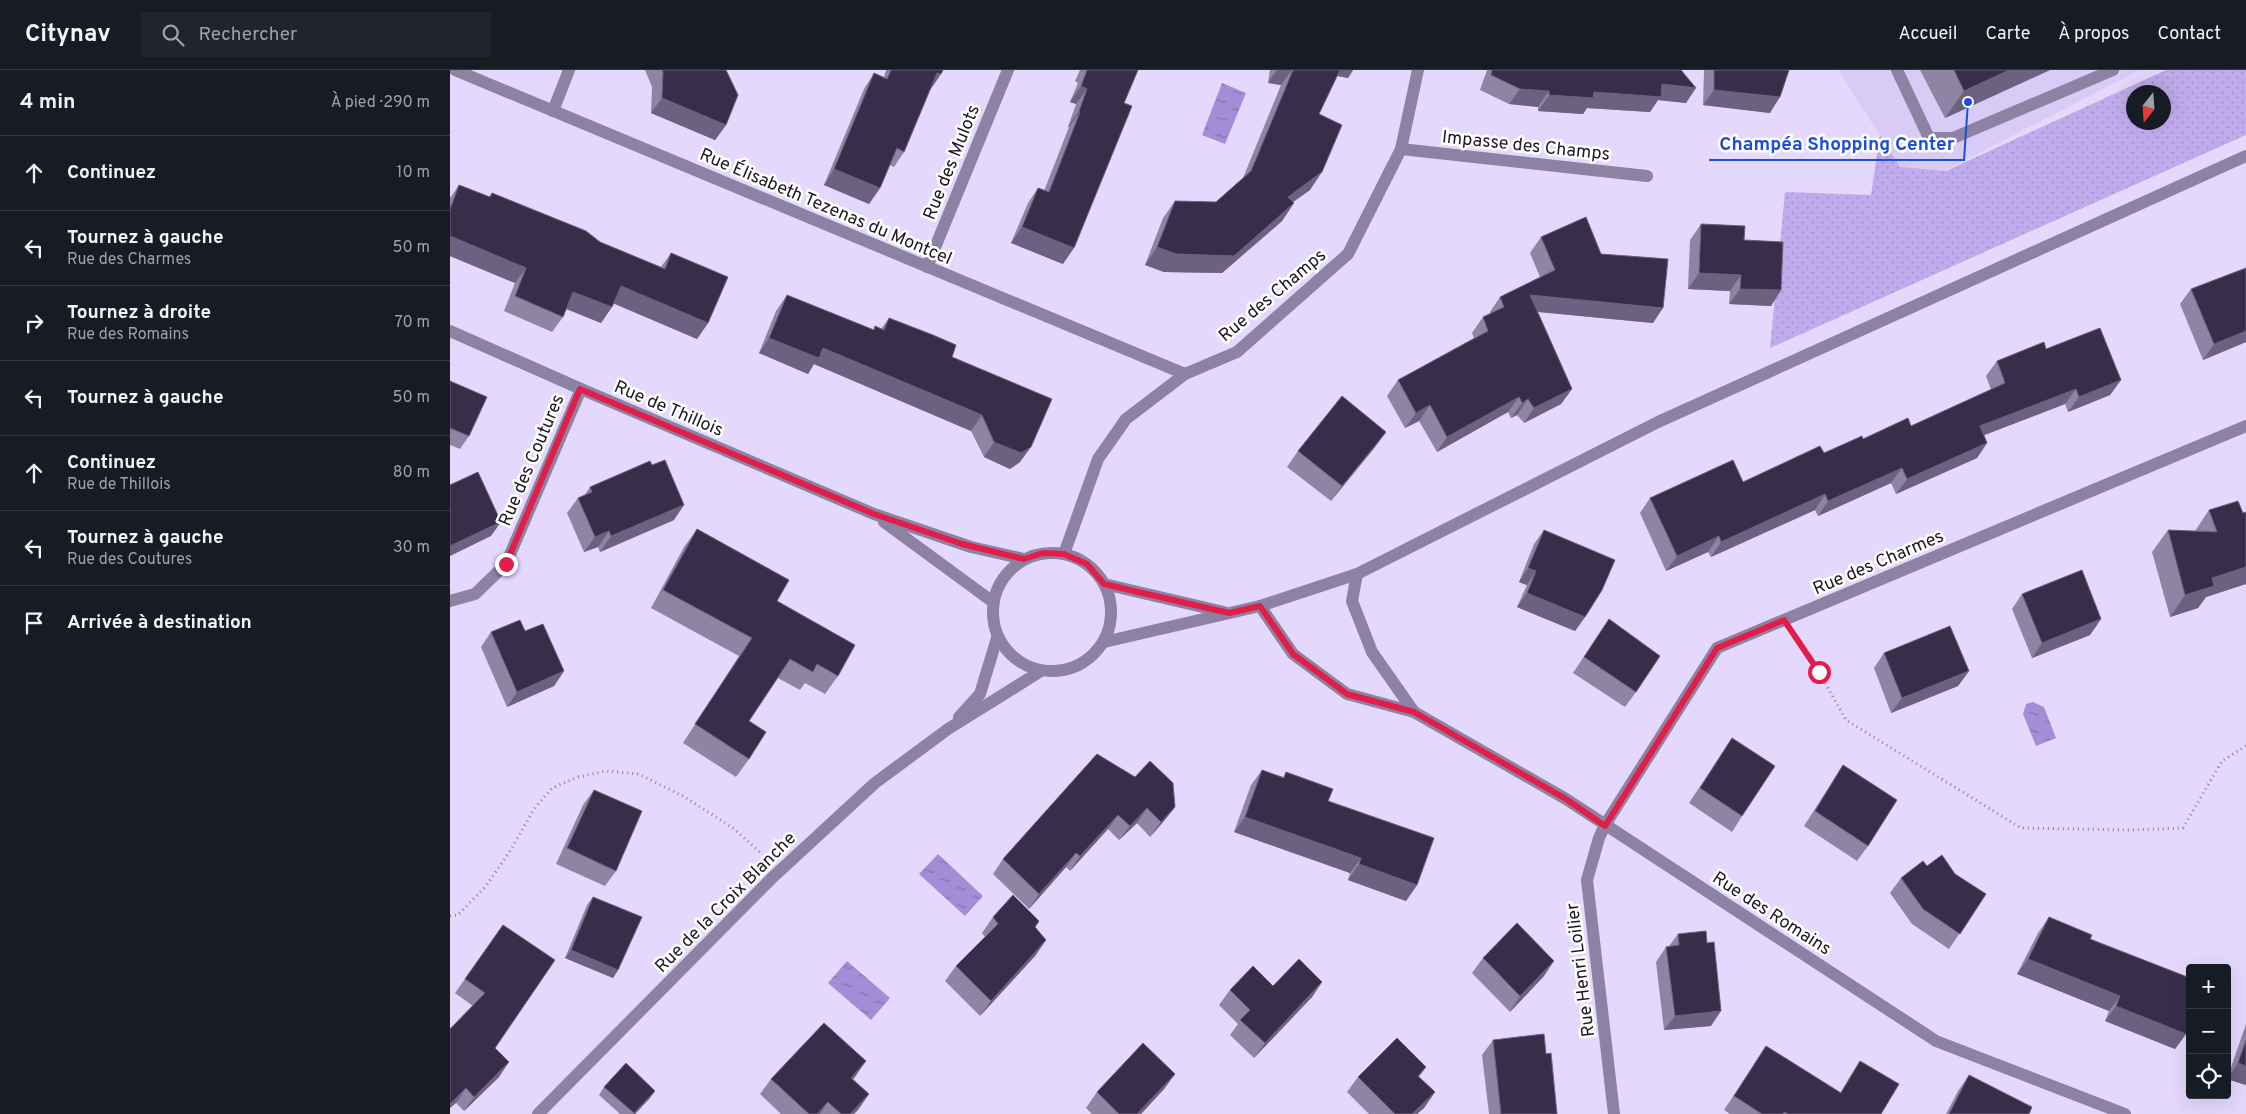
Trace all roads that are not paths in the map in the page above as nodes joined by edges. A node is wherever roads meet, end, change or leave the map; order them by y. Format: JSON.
{"nodes":[{"id":1,"x":454,"y":70,"type":"edge"},
{"id":2,"x":569,"y":70,"type":"edge"},
{"id":3,"x":1008,"y":70,"type":"edge"},
{"id":4,"x":1418,"y":70,"type":"edge"},
{"id":5,"x":1897,"y":70,"type":"edge"},
{"id":6,"x":2113,"y":70,"type":"edge"},
{"id":7,"x":553,"y":111,"type":"junction"},
{"id":8,"x":1401,"y":149,"type":"junction"},
{"id":9,"x":2246,"y":156,"type":"edge"},
{"id":10,"x":1647,"y":176,"type":"dead end"},
{"id":11,"x":927,"y":267,"type":"junction"},
{"id":12,"x":450,"y":331,"type":"edge"},
{"id":13,"x":1185,"y":374,"type":"junction"},
{"id":14,"x":580,"y":389,"type":"junction"},
{"id":15,"x":2246,"y":426,"type":"edge"},
{"id":16,"x":874,"y":514,"type":"junction"},
{"id":17,"x":1064,"y":554,"type":"junction"},
{"id":18,"x":1024,"y":559,"type":"junction"},
{"id":19,"x":1358,"y":574,"type":"junction"},
{"id":20,"x":1104,"y":584,"type":"junction"},
{"id":21,"x":450,"y":601,"type":"edge"},
{"id":22,"x":992,"y":602,"type":"junction"},
{"id":23,"x":1260,"y":606,"type":"junction"},
{"id":24,"x":1229,"y":613,"type":"junction"},
{"id":25,"x":998,"y":638,"type":"junction"},
{"id":26,"x":1104,"y":642,"type":"junction"},
{"id":27,"x":1041,"y":670,"type":"junction"},
{"id":28,"x":1414,"y":712,"type":"junction"},
{"id":29,"x":948,"y":729,"type":"junction"},
{"id":30,"x":1605,"y":826,"type":"junction"},
{"id":31,"x":538,"y":1114,"type":"edge"},
{"id":32,"x":1614,"y":1114,"type":"edge"},
{"id":33,"x":2125,"y":1114,"type":"edge"}],
"edges":[{"from":1,"to":7,"type":"street","name":"Rue Élisabeth Tezenas du Montcel"},
{"from":2,"to":7,"type":"street"},
{"from":3,"to":11,"type":"street","name":"Rue des Mulots"},
{"from":4,"to":8,"type":"street","name":"Rue des Champs"},
{"from":5,"to":6,"type":"street"},
{"from":7,"to":11,"type":"street","name":"Rue Élisabeth Tezenas du Montcel"},
{"from":8,"to":10,"type":"street","name":"Impasse des Champs"},
{"from":8,"to":13,"type":"street","name":"Rue des Champs"},
{"from":9,"to":19,"type":"street"},
{"from":11,"to":13,"type":"street","name":"Rue Élisabeth Tezenas du Montcel"},
{"from":12,"to":14,"type":"street","name":"Rue de Thillois"},
{"from":13,"to":17,"type":"street","name":"Rue des Champs"},
{"from":14,"to":16,"type":"street","name":"Rue de Thillois"},
{"from":14,"to":21,"type":"street","name":"Rue des Coutures"},
{"from":15,"to":30,"type":"street","name":"Rue des Charmes"},
{"from":16,"to":18,"type":"street","name":"Rue de Thillois"},
{"from":16,"to":22,"type":"street","name":"Rue de Thillois"},
{"from":17,"to":18,"type":"street"},
{"from":17,"to":20,"type":"street"},
{"from":18,"to":22,"type":"street"},
{"from":19,"to":23,"type":"street"},
{"from":19,"to":28,"type":"street","name":"Rue des Romains"},
{"from":20,"to":24,"type":"street"},
{"from":20,"to":26,"type":"street"},
{"from":22,"to":25,"type":"street"},
{"from":23,"to":24,"type":"street"},
{"from":23,"to":28,"type":"street","name":"Rue des Romains"},
{"from":24,"to":26,"type":"street"},
{"from":25,"to":27,"type":"street"},
{"from":25,"to":29,"type":"street","name":"Rue de la Croix Blanche"},
{"from":26,"to":27,"type":"street"},
{"from":27,"to":29,"type":"street","name":"Rue de la Croix Blanche"},
{"from":28,"to":30,"type":"street","name":"Rue des Romains"},
{"from":29,"to":31,"type":"street","name":"Rue de la Croix Blanche"},
{"from":30,"to":32,"type":"street","name":"Rue Henri Loilier"},
{"from":30,"to":33,"type":"street","name":"Rue des Romains"}]}
